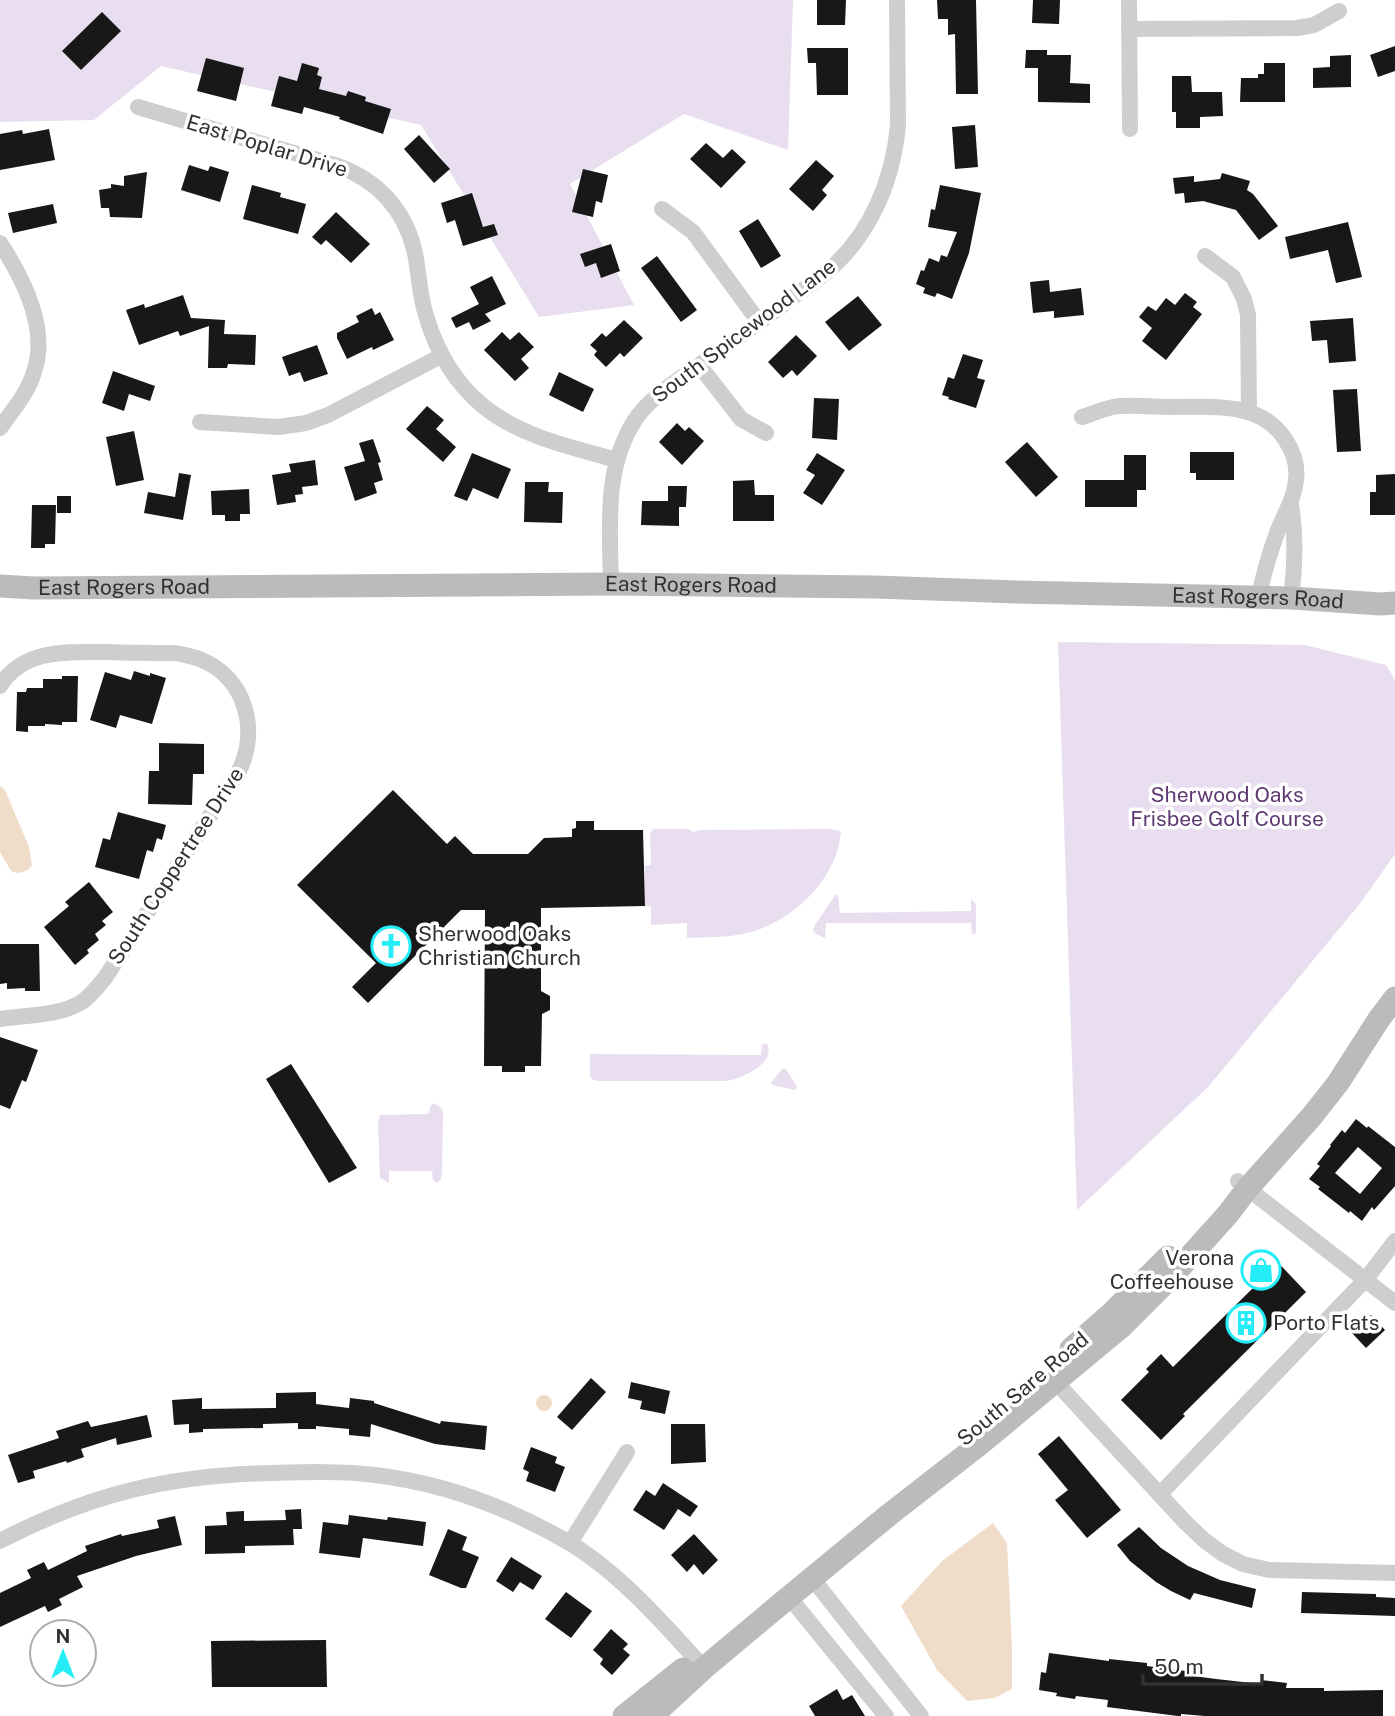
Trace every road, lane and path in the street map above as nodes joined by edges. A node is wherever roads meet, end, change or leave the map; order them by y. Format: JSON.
{"nodes":[{"id":1,"x":897,"y":0,"type":"edge"},
{"id":2,"x":1129,"y":0,"type":"edge"},
{"id":3,"x":1339,"y":11,"type":"dead end"},
{"id":4,"x":1129,"y":29,"type":"junction"},
{"id":5,"x":138,"y":107,"type":"dead end"},
{"id":6,"x":1130,"y":129,"type":"dead end"},
{"id":7,"x":662,"y":209,"type":"dead end"},
{"id":8,"x":0,"y":243,"type":"edge"},
{"id":9,"x":1205,"y":256,"type":"dead end"},
{"id":10,"x":759,"y":323,"type":"junction"},
{"id":11,"x":441,"y":356,"type":"junction"},
{"id":12,"x":699,"y":365,"type":"junction"},
{"id":13,"x":1249,"y":412,"type":"junction"},
{"id":14,"x":1082,"y":417,"type":"dead end"},
{"id":15,"x":200,"y":422,"type":"dead end"},
{"id":16,"x":0,"y":428,"type":"edge"},
{"id":17,"x":766,"y":433,"type":"dead end"},
{"id":18,"x":617,"y":460,"type":"junction"},
{"id":19,"x":1291,"y":505,"type":"junction"},
{"id":20,"x":611,"y":584,"type":"junction"},
{"id":21,"x":0,"y":586,"type":"edge"},
{"id":22,"x":1259,"y":597,"type":"junction"},
{"id":23,"x":1291,"y":598,"type":"junction"},
{"id":24,"x":1390,"y":606,"type":"edge"},
{"id":25,"x":0,"y":686,"type":"edge"},
{"id":26,"x":1395,"y":999,"type":"edge"},
{"id":27,"x":0,"y":1019,"type":"edge"},
{"id":28,"x":1243,"y":1185,"type":"junction"},
{"id":29,"x":1395,"y":1241,"type":"edge"},
{"id":30,"x":1366,"y":1279,"type":"junction"},
{"id":31,"x":1395,"y":1303,"type":"edge"},
{"id":32,"x":1056,"y":1380,"type":"junction"},
{"id":33,"x":627,"y":1452,"type":"dead end"},
{"id":34,"x":1160,"y":1494,"type":"junction"},
{"id":35,"x":0,"y":1541,"type":"edge"},
{"id":36,"x":570,"y":1543,"type":"junction"},
{"id":37,"x":1395,"y":1573,"type":"edge"},
{"id":38,"x":812,"y":1578,"type":"junction"},
{"id":39,"x":789,"y":1597,"type":"junction"},
{"id":40,"x":699,"y":1663,"type":"junction"},
{"id":41,"x":624,"y":1716,"type":"edge"},
{"id":42,"x":652,"y":1716,"type":"edge"},
{"id":43,"x":887,"y":1716,"type":"edge"},
{"id":44,"x":921,"y":1716,"type":"edge"}],
"edges":[{"from":1,"to":10,"type":"street","name":"South Spicewood Lane"},
{"from":2,"to":4,"type":"street"},
{"from":3,"to":4,"type":"street"},
{"from":4,"to":6,"type":"street"},
{"from":5,"to":11,"type":"street","name":"East Poplar Drive"},
{"from":7,"to":10,"type":"street"},
{"from":8,"to":16,"type":"street"},
{"from":9,"to":13,"type":"street"},
{"from":10,"to":12,"type":"street","name":"South Spicewood Lane"},
{"from":11,"to":15,"type":"street"},
{"from":11,"to":18,"type":"street","name":"East Poplar Drive"},
{"from":12,"to":17,"type":"street"},
{"from":12,"to":18,"type":"street","name":"South Spicewood Lane"},
{"from":13,"to":14,"type":"street"},
{"from":13,"to":19,"type":"street"},
{"from":18,"to":20,"type":"street","name":"South Spicewood Lane"},
{"from":19,"to":22,"type":"street"},
{"from":19,"to":23,"type":"street"},
{"from":20,"to":21,"type":"main road","name":"East Rogers Road"},
{"from":20,"to":22,"type":"main road","name":"East Rogers Road"},
{"from":22,"to":23,"type":"main road","name":"East Rogers Road"},
{"from":23,"to":24,"type":"main road","name":"East Rogers Road"},
{"from":25,"to":27,"type":"street","name":"South Coppertree Drive"},
{"from":26,"to":28,"type":"main road","name":"South Sare Road"},
{"from":28,"to":30,"type":"street"},
{"from":28,"to":32,"type":"main road","name":"South Sare Road"},
{"from":28,"to":40,"type":"main road","name":"South Sare Road"},
{"from":29,"to":30,"type":"street"},
{"from":30,"to":31,"type":"street"},
{"from":30,"to":34,"type":"street"},
{"from":32,"to":34,"type":"street"},
{"from":32,"to":38,"type":"main road","name":"South Sare Road"},
{"from":33,"to":36,"type":"street"},
{"from":34,"to":37,"type":"street"},
{"from":35,"to":36,"type":"street"},
{"from":36,"to":40,"type":"street"},
{"from":38,"to":39,"type":"main road","name":"South Sare Road"},
{"from":38,"to":44,"type":"street"},
{"from":39,"to":40,"type":"main road","name":"South Sare Road"},
{"from":39,"to":43,"type":"street"},
{"from":40,"to":41,"type":"main road","name":"South Sare Road"},
{"from":40,"to":42,"type":"main road","name":"South Sare Road"}]}
